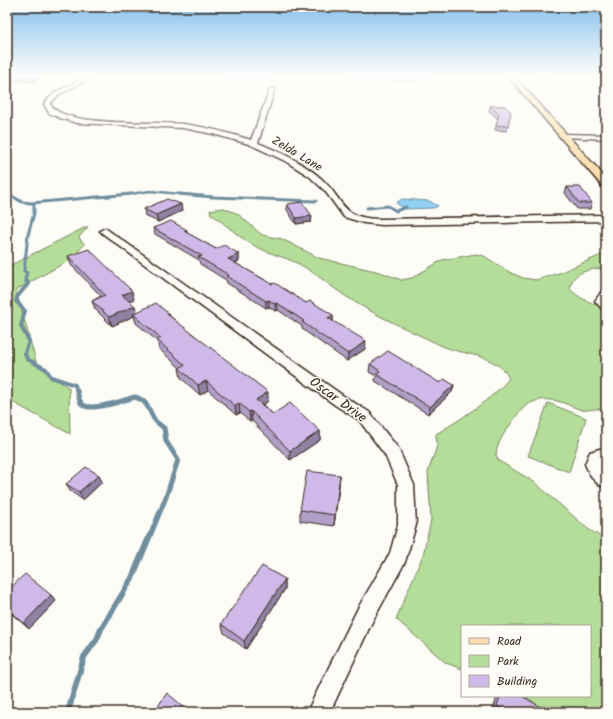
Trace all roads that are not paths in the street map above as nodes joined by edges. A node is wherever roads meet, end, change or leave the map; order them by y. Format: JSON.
{"nodes":[{"id":1,"x":48,"y":109,"type":"edge"},
{"id":2,"x":266,"y":109,"type":"edge"},
{"id":3,"x":540,"y":109,"type":"edge"},
{"id":4,"x":564,"y":135,"type":"junction"},
{"id":5,"x":606,"y":137,"type":"edge"},
{"id":6,"x":570,"y":143,"type":"junction"},
{"id":7,"x":254,"y":144,"type":"junction"},
{"id":8,"x":606,"y":144,"type":"edge"},
{"id":9,"x":606,"y":184,"type":"edge"},
{"id":10,"x":606,"y":218,"type":"edge"},
{"id":11,"x":105,"y":231,"type":"dead end"},
{"id":12,"x":606,"y":293,"type":"edge"},
{"id":13,"x":606,"y":307,"type":"edge"},
{"id":14,"x":606,"y":453,"type":"edge"},
{"id":15,"x":606,"y":480,"type":"edge"},
{"id":16,"x":318,"y":712,"type":"edge"}],
"edges":[{"from":1,"to":7,"type":"street","name":"Zelda Lane"},
{"from":2,"to":7,"type":"street"},
{"from":3,"to":4,"type":"main road"},
{"from":4,"to":5,"type":"street"},
{"from":4,"to":6,"type":"main road"},
{"from":6,"to":8,"type":"street"},
{"from":6,"to":9,"type":"main road"},
{"from":7,"to":10,"type":"street","name":"Zelda Lane"},
{"from":11,"to":16,"type":"street","name":"Oscar Drive"},
{"from":12,"to":13,"type":"street"},
{"from":14,"to":15,"type":"street"}]}
